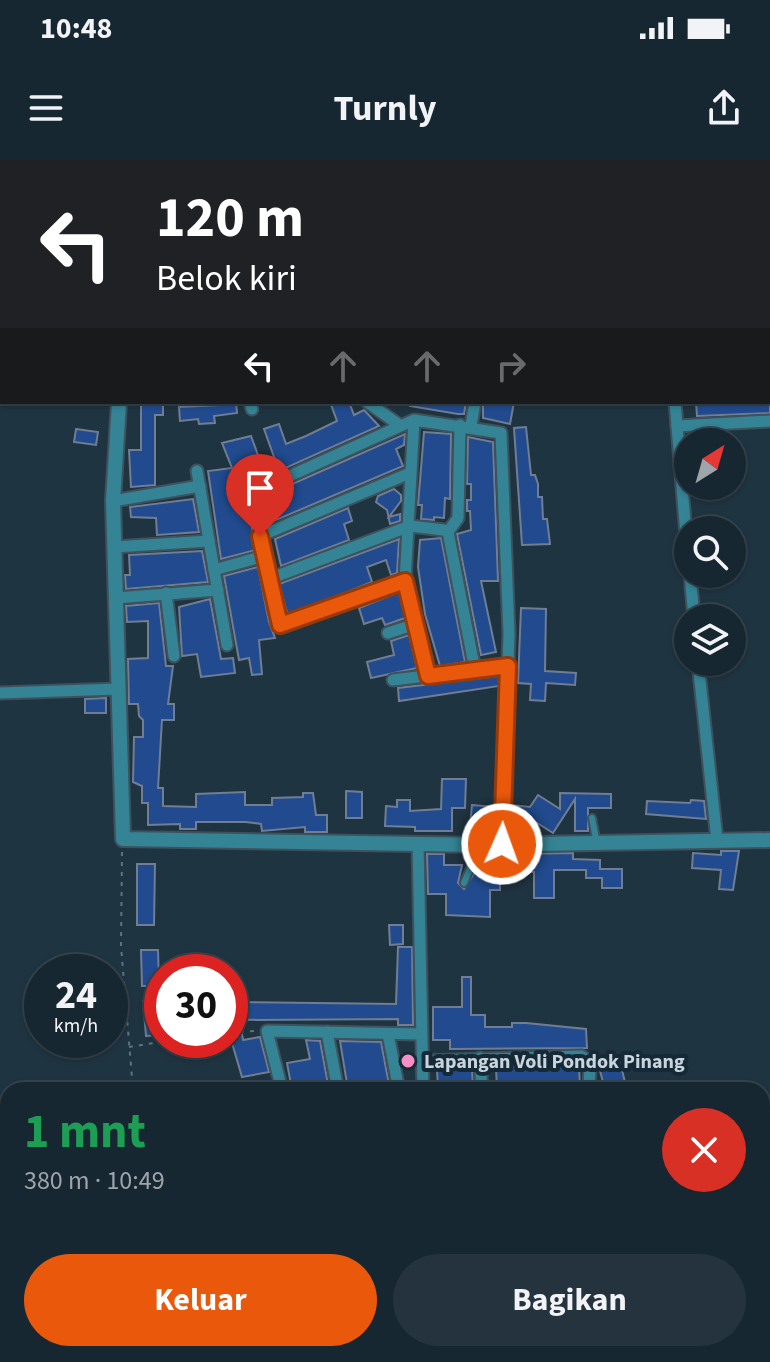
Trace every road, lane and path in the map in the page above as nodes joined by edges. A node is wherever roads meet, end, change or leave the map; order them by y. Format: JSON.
{"nodes":[{"id":1,"x":119,"y":404,"type":"edge"},
{"id":2,"x":370,"y":404,"type":"edge"},
{"id":3,"x":474,"y":404,"type":"edge"},
{"id":4,"x":675,"y":404,"type":"edge"},
{"id":5,"x":414,"y":420,"type":"junction"},
{"id":6,"x":770,"y":421,"type":"edge"},
{"id":7,"x":398,"y":424,"type":"junction"},
{"id":8,"x":465,"y":425,"type":"junction"},
{"id":9,"x":677,"y":426,"type":"junction"},
{"id":10,"x":197,"y":471,"type":"dead end"},
{"id":11,"x":410,"y":473,"type":"junction"},
{"id":12,"x":200,"y":486,"type":"junction"},
{"id":13,"x":113,"y":501,"type":"junction"},
{"id":14,"x":684,"y":516,"type":"edge"},
{"id":15,"x":410,"y":526,"type":"junction"},
{"id":16,"x":448,"y":532,"type":"junction"},
{"id":17,"x":260,"y":536,"type":"junction"},
{"id":18,"x":209,"y":541,"type":"junction"},
{"id":19,"x":114,"y":547,"type":"junction"},
{"id":20,"x":264,"y":556,"type":"junction"},
{"id":21,"x":214,"y":570,"type":"junction"},
{"id":22,"x":269,"y":579,"type":"junction"},
{"id":23,"x":405,"y":581,"type":"junction"},
{"id":24,"x":218,"y":590,"type":"junction"},
{"id":25,"x":166,"y":593,"type":"junction"},
{"id":26,"x":116,"y":598,"type":"junction"},
{"id":27,"x":416,"y":624,"type":"junction"},
{"id":28,"x":388,"y":633,"type":"dead end"},
{"id":29,"x":227,"y":645,"type":"dead end"},
{"id":30,"x":174,"y":656,"type":"dead end"},
{"id":31,"x":508,"y":666,"type":"junction"},
{"id":32,"x":475,"y":670,"type":"junction"},
{"id":33,"x":428,"y":676,"type":"junction"},
{"id":34,"x":699,"y":676,"type":"edge"},
{"id":35,"x":393,"y":680,"type":"dead end"},
{"id":36,"x":119,"y":689,"type":"junction"},
{"id":37,"x":0,"y":693,"type":"edge"},
{"id":38,"x":592,"y":818,"type":"dead end"},
{"id":39,"x":123,"y":839,"type":"junction"},
{"id":40,"x":717,"y":840,"type":"junction"},
{"id":41,"x":770,"y":840,"type":"edge"},
{"id":42,"x":418,"y":843,"type":"junction"},
{"id":43,"x":502,"y":844,"type":"junction"},
{"id":44,"x":597,"y":844,"type":"junction"},
{"id":45,"x":480,"y":845,"type":"junction"},
{"id":46,"x":464,"y":883,"type":"dead end"},
{"id":47,"x":122,"y":954,"type":"edge"},
{"id":48,"x":267,"y":1031,"type":"junction"},
{"id":49,"x":248,"y":1032,"type":"edge"},
{"id":50,"x":327,"y":1032,"type":"junction"},
{"id":51,"x":388,"y":1034,"type":"junction"},
{"id":52,"x":420,"y":1034,"type":"junction"},
{"id":53,"x":144,"y":1045,"type":"edge"},
{"id":54,"x":128,"y":1047,"type":"joint"},
{"id":55,"x":480,"y":1058,"type":"junction"},
{"id":56,"x":422,"y":1061,"type":"junction"},
{"id":57,"x":132,"y":1082,"type":"edge"},
{"id":58,"x":280,"y":1082,"type":"edge"},
{"id":59,"x":336,"y":1082,"type":"edge"},
{"id":60,"x":397,"y":1082,"type":"edge"},
{"id":61,"x":423,"y":1082,"type":"edge"},
{"id":62,"x":482,"y":1082,"type":"edge"},
{"id":63,"x":588,"y":1082,"type":"edge"}],
"edges":[{"from":1,"to":13,"type":"street"},
{"from":2,"to":7,"type":"street"},
{"from":3,"to":8,"type":"street"},
{"from":4,"to":9,"type":"street"},
{"from":5,"to":7,"type":"street"},
{"from":5,"to":8,"type":"street"},
{"from":5,"to":11,"type":"street"},
{"from":6,"to":9,"type":"street"},
{"from":7,"to":17,"type":"street"},
{"from":8,"to":16,"type":"street"},
{"from":8,"to":31,"type":"street"},
{"from":9,"to":14,"type":"street"},
{"from":10,"to":12,"type":"street"},
{"from":11,"to":15,"type":"street"},
{"from":11,"to":17,"type":"street"},
{"from":12,"to":13,"type":"street"},
{"from":12,"to":18,"type":"street"},
{"from":13,"to":19,"type":"street"},
{"from":15,"to":16,"type":"street"},
{"from":15,"to":22,"type":"street"},
{"from":15,"to":23,"type":"street"},
{"from":16,"to":32,"type":"street"},
{"from":17,"to":20,"type":"street"},
{"from":18,"to":19,"type":"street"},
{"from":18,"to":21,"type":"street"},
{"from":19,"to":26,"type":"street"},
{"from":20,"to":21,"type":"street"},
{"from":20,"to":22,"type":"street"},
{"from":21,"to":24,"type":"street"},
{"from":22,"to":23,"type":"street"},
{"from":23,"to":27,"type":"street"},
{"from":24,"to":25,"type":"street"},
{"from":24,"to":29,"type":"street"},
{"from":25,"to":26,"type":"street"},
{"from":25,"to":30,"type":"street"},
{"from":26,"to":36,"type":"street"},
{"from":27,"to":28,"type":"street"},
{"from":27,"to":33,"type":"street"},
{"from":31,"to":32,"type":"street"},
{"from":31,"to":43,"type":"street"},
{"from":32,"to":33,"type":"street"},
{"from":33,"to":35,"type":"street"},
{"from":34,"to":40,"type":"street"},
{"from":36,"to":37,"type":"street"},
{"from":36,"to":39,"type":"street"},
{"from":38,"to":44,"type":"lane"},
{"from":39,"to":42,"type":"street"},
{"from":39,"to":47,"type":"path"},
{"from":40,"to":41,"type":"street"},
{"from":40,"to":44,"type":"street"},
{"from":42,"to":45,"type":"street"},
{"from":42,"to":52,"type":"street"},
{"from":43,"to":44,"type":"street"},
{"from":43,"to":45,"type":"street"},
{"from":45,"to":46,"type":"lane"},
{"from":48,"to":49,"type":"path"},
{"from":48,"to":50,"type":"street"},
{"from":48,"to":58,"type":"street"},
{"from":50,"to":51,"type":"street"},
{"from":50,"to":59,"type":"street"},
{"from":51,"to":52,"type":"street"},
{"from":51,"to":60,"type":"street"},
{"from":52,"to":56,"type":"street"},
{"from":53,"to":54,"type":"path"},
{"from":54,"to":57,"type":"path"},
{"from":55,"to":56,"type":"street"},
{"from":55,"to":62,"type":"street"},
{"from":55,"to":63,"type":"street"},
{"from":56,"to":61,"type":"street"}]}
